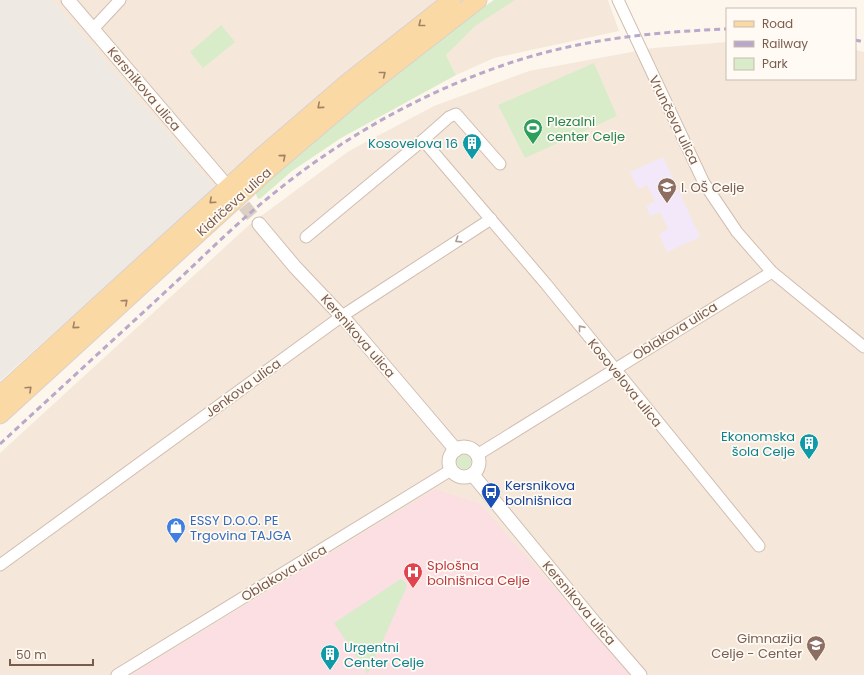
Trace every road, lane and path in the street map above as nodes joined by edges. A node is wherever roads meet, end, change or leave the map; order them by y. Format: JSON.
{"nodes":[{"id":1,"x":68,"y":0,"type":"edge"},
{"id":2,"x":120,"y":0,"type":"edge"},
{"id":3,"x":452,"y":0,"type":"edge"},
{"id":4,"x":478,"y":0,"type":"edge"},
{"id":5,"x":618,"y":0,"type":"edge"},
{"id":6,"x":93,"y":29,"type":"junction"},
{"id":7,"x":423,"y":140,"type":"junction"},
{"id":8,"x":500,"y":164,"type":"dead end"},
{"id":9,"x":221,"y":179,"type":"dead end"},
{"id":10,"x":491,"y":219,"type":"junction"},
{"id":11,"x":259,"y":224,"type":"tunnel mouth"},
{"id":12,"x":306,"y":236,"type":"dead end"},
{"id":13,"x":772,"y":272,"type":"junction"},
{"id":14,"x":342,"y":316,"type":"junction"},
{"id":15,"x":864,"y":347,"type":"edge"},
{"id":16,"x":614,"y":369,"type":"junction"},
{"id":17,"x":0,"y":395,"type":"edge"},
{"id":18,"x":0,"y":415,"type":"edge"},
{"id":19,"x":456,"y":450,"type":"junction"},
{"id":20,"x":477,"y":455,"type":"junction"},
{"id":21,"x":451,"y":470,"type":"junction"},
{"id":22,"x":473,"y":475,"type":"junction"},
{"id":23,"x":759,"y":546,"type":"dead end"},
{"id":24,"x":0,"y":565,"type":"edge"},
{"id":25,"x":117,"y":675,"type":"edge"},
{"id":26,"x":640,"y":675,"type":"edge"}],
"edges":[{"from":1,"to":6,"type":"street","name":"Kersnikova ulica"},
{"from":2,"to":6,"type":"street"},
{"from":3,"to":17,"type":"main road","name":"Kidričeva ulica","one_way":true},
{"from":18,"to":4,"type":"main road","name":"Kidričeva ulica","one_way":true},
{"from":5,"to":13,"type":"street","name":"Vrunčeva ulica"},
{"from":6,"to":9,"type":"street","name":"Kersnikova ulica"},
{"from":7,"to":8,"type":"street"},
{"from":7,"to":10,"type":"street","name":"Kosovelova ulica"},
{"from":7,"to":12,"type":"street"},
{"from":10,"to":14,"type":"street","name":"Jenkova ulica","one_way":true},
{"from":16,"to":10,"type":"street","name":"Kosovelova ulica","one_way":true},
{"from":11,"to":14,"type":"street","name":"Kersnikova ulica"},
{"from":13,"to":15,"type":"street","name":"Vrunčeva ulica"},
{"from":13,"to":16,"type":"street","name":"Oblakova ulica"},
{"from":14,"to":19,"type":"street","name":"Kersnikova ulica"},
{"from":14,"to":24,"type":"street","name":"Jenkova ulica"},
{"from":16,"to":20,"type":"street","name":"Oblakova ulica"},
{"from":16,"to":23,"type":"street","name":"Kosovelova ulica"},
{"from":19,"to":20,"type":"street"},
{"from":19,"to":21,"type":"street"},
{"from":20,"to":22,"type":"street"},
{"from":21,"to":22,"type":"street"},
{"from":21,"to":25,"type":"street","name":"Oblakova ulica"},
{"from":22,"to":26,"type":"street","name":"Kersnikova ulica"}]}
